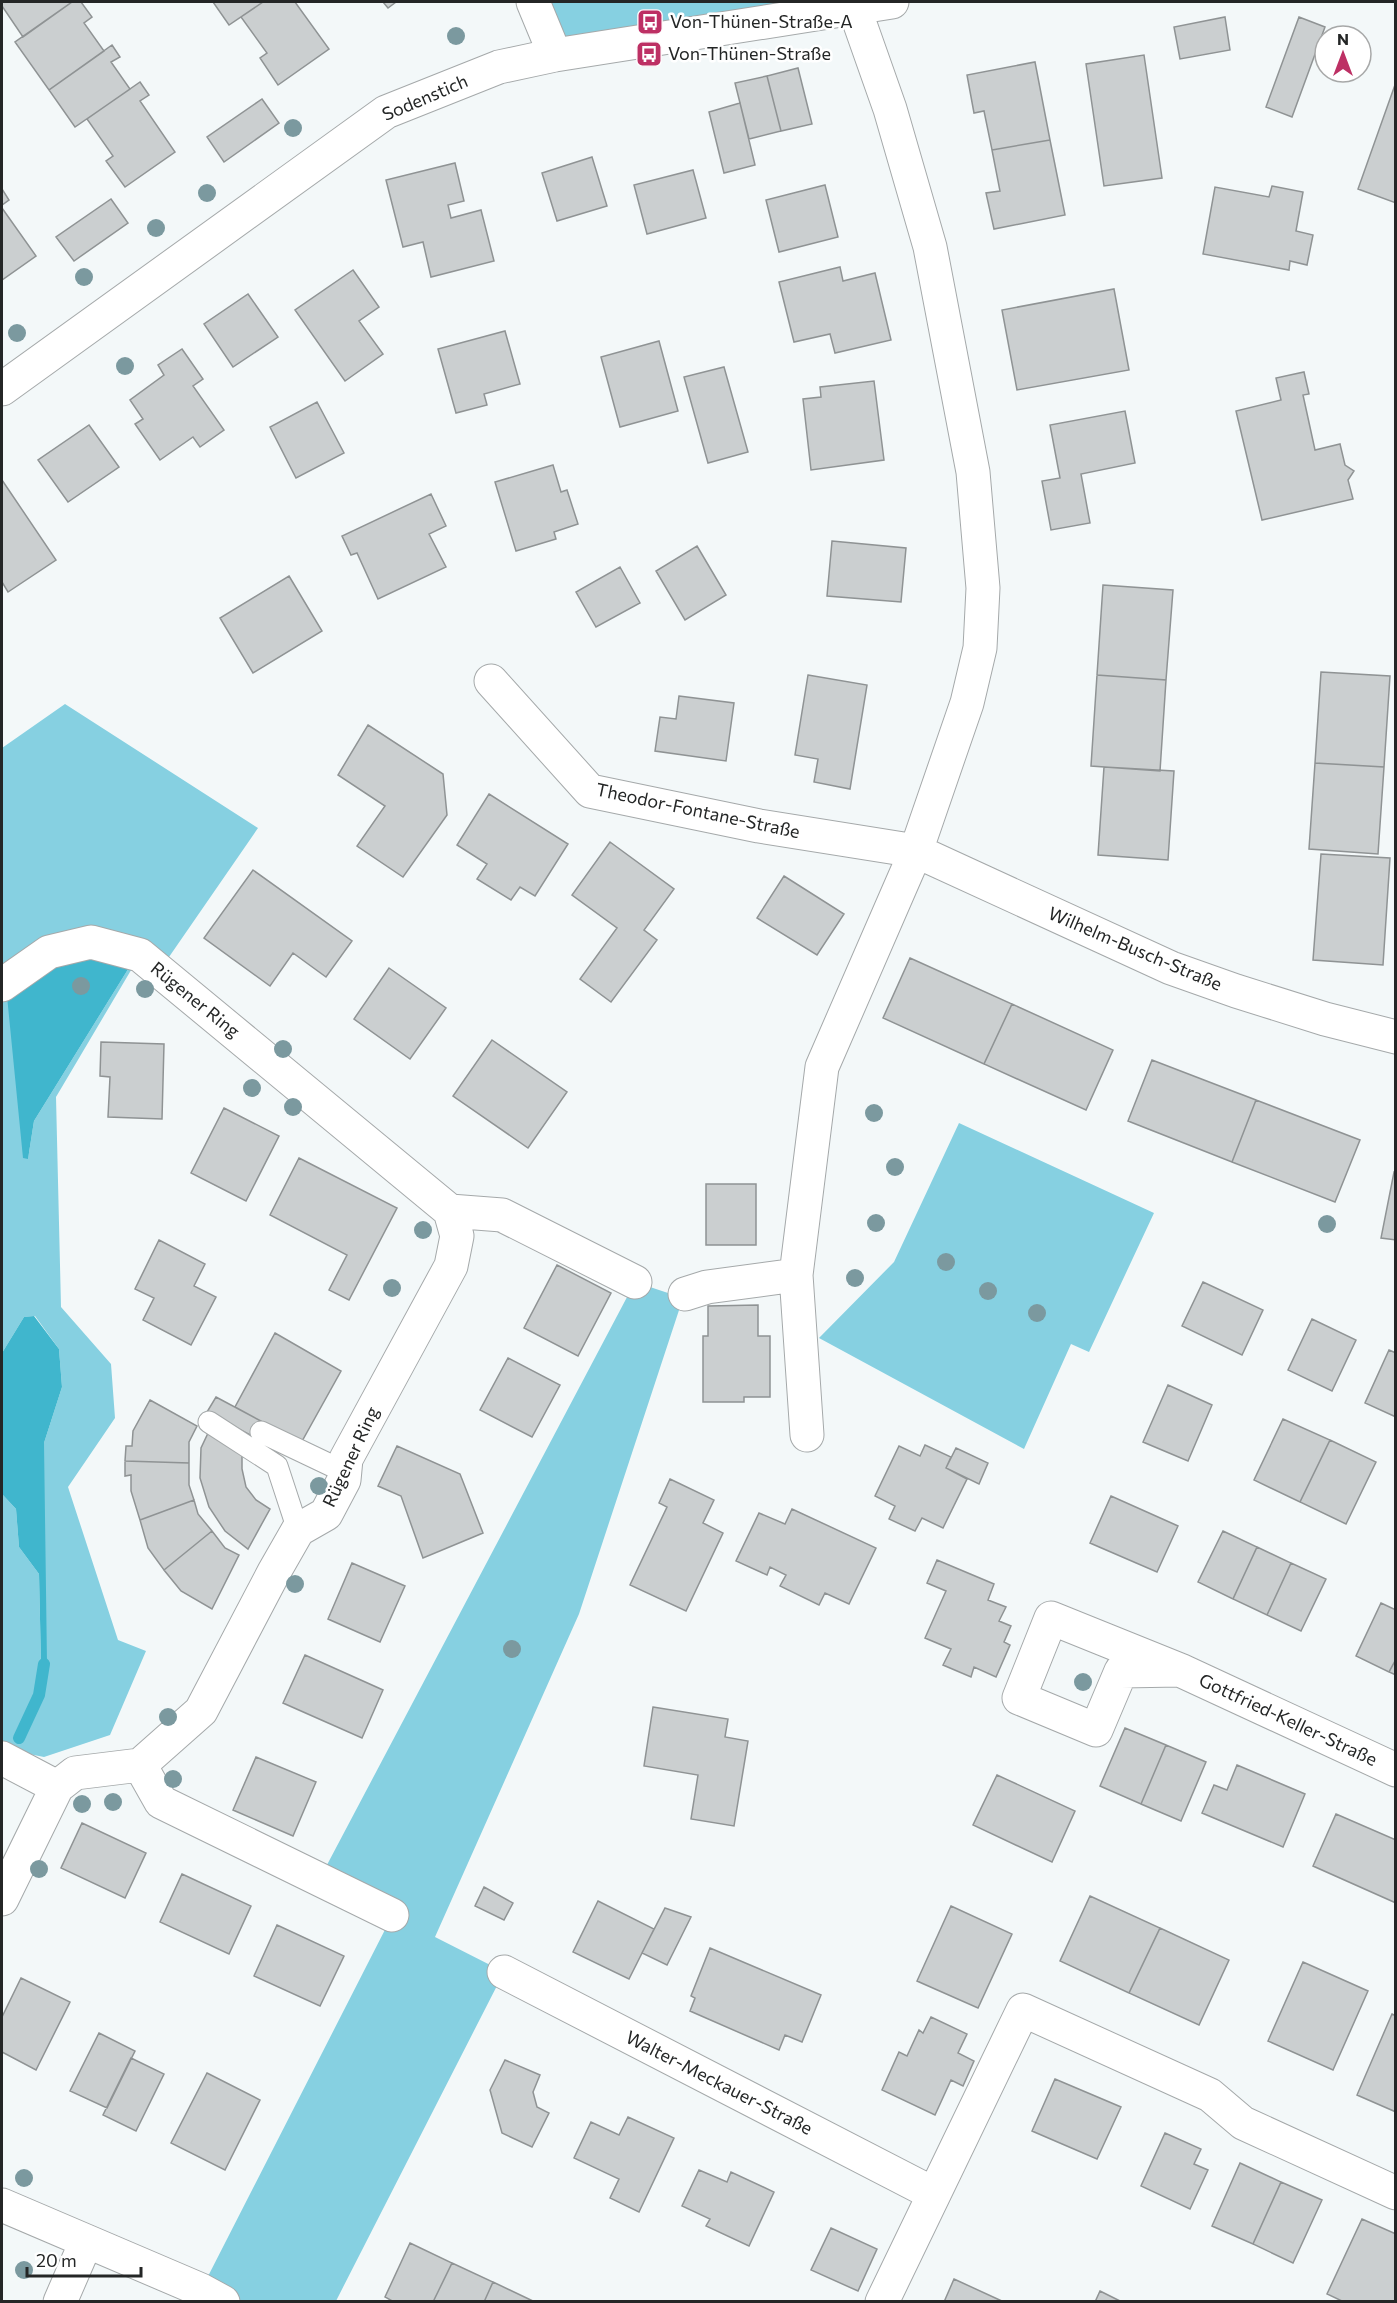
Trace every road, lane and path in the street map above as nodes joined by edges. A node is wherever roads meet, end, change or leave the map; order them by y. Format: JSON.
{"nodes":[{"id":1,"x":533,"y":2,"type":"edge"},
{"id":2,"x":892,"y":2,"type":"edge"},
{"id":3,"x":854,"y":7,"type":"junction"},
{"id":4,"x":555,"y":55,"type":"junction"},
{"id":5,"x":2,"y":389,"type":"edge"},
{"id":6,"x":491,"y":681,"type":"dead end"},
{"id":7,"x":916,"y":851,"type":"junction"},
{"id":8,"x":2,"y":985,"type":"edge"},
{"id":9,"x":1395,"y":1037,"type":"edge"},
{"id":10,"x":450,"y":1211,"type":"junction"},
{"id":11,"x":796,"y":1275,"type":"junction"},
{"id":12,"x":635,"y":1281,"type":"dead end"},
{"id":13,"x":685,"y":1294,"type":"dead end"},
{"id":14,"x":209,"y":1422,"type":"dead end"},
{"id":15,"x":261,"y":1432,"type":"dead end"},
{"id":16,"x":807,"y":1435,"type":"dead end"},
{"id":17,"x":345,"y":1472,"type":"junction"},
{"id":18,"x":298,"y":1530,"type":"junction"},
{"id":19,"x":1180,"y":1670,"type":"junction"},
{"id":20,"x":2,"y":1758,"type":"edge"},
{"id":21,"x":140,"y":1766,"type":"junction"},
{"id":22,"x":1395,"y":1770,"type":"edge"},
{"id":23,"x":57,"y":1787,"type":"junction"},
{"id":24,"x":2,"y":1899,"type":"edge"},
{"id":25,"x":392,"y":1915,"type":"dead end"},
{"id":26,"x":504,"y":1972,"type":"dead end"},
{"id":27,"x":1395,"y":2193,"type":"edge"},
{"id":28,"x":934,"y":2194,"type":"junction"},
{"id":29,"x":2,"y":2205,"type":"edge"},
{"id":30,"x":86,"y":2242,"type":"junction"},
{"id":31,"x":60,"y":2301,"type":"edge"},
{"id":32,"x":223,"y":2301,"type":"edge"},
{"id":33,"x":882,"y":2301,"type":"edge"}],
"edges":[{"from":1,"to":4,"type":"street"},
{"from":2,"to":3,"type":"street","name":"Sodenstich"},
{"from":3,"to":4,"type":"street","name":"Sodenstich"},
{"from":3,"to":7,"type":"street"},
{"from":4,"to":5,"type":"street","name":"Sodenstich"},
{"from":6,"to":7,"type":"street","name":"Theodor-Fontane-Straße"},
{"from":7,"to":9,"type":"street","name":"Wilhelm-Busch-Straße"},
{"from":7,"to":11,"type":"street"},
{"from":8,"to":10,"type":"street","name":"Rügener Ring"},
{"from":10,"to":12,"type":"street"},
{"from":10,"to":17,"type":"street","name":"Rügener Ring"},
{"from":11,"to":13,"type":"street"},
{"from":11,"to":16,"type":"street"},
{"from":14,"to":18,"type":"lane"},
{"from":15,"to":17,"type":"lane"},
{"from":17,"to":18,"type":"street","name":"Rügener Ring"},
{"from":18,"to":21,"type":"street"},
{"from":19,"to":19,"type":"street","name":"Gottfried-Keller-Straße"},
{"from":19,"to":22,"type":"street","name":"Gottfried-Keller-Straße"},
{"from":20,"to":23,"type":"street"},
{"from":21,"to":23,"type":"street"},
{"from":21,"to":25,"type":"street"},
{"from":23,"to":24,"type":"street"},
{"from":26,"to":28,"type":"street","name":"Walter-Meckauer-Straße"},
{"from":27,"to":28,"type":"street"},
{"from":28,"to":33,"type":"street"},
{"from":29,"to":30,"type":"street"},
{"from":30,"to":31,"type":"street"},
{"from":30,"to":32,"type":"street"}]}
